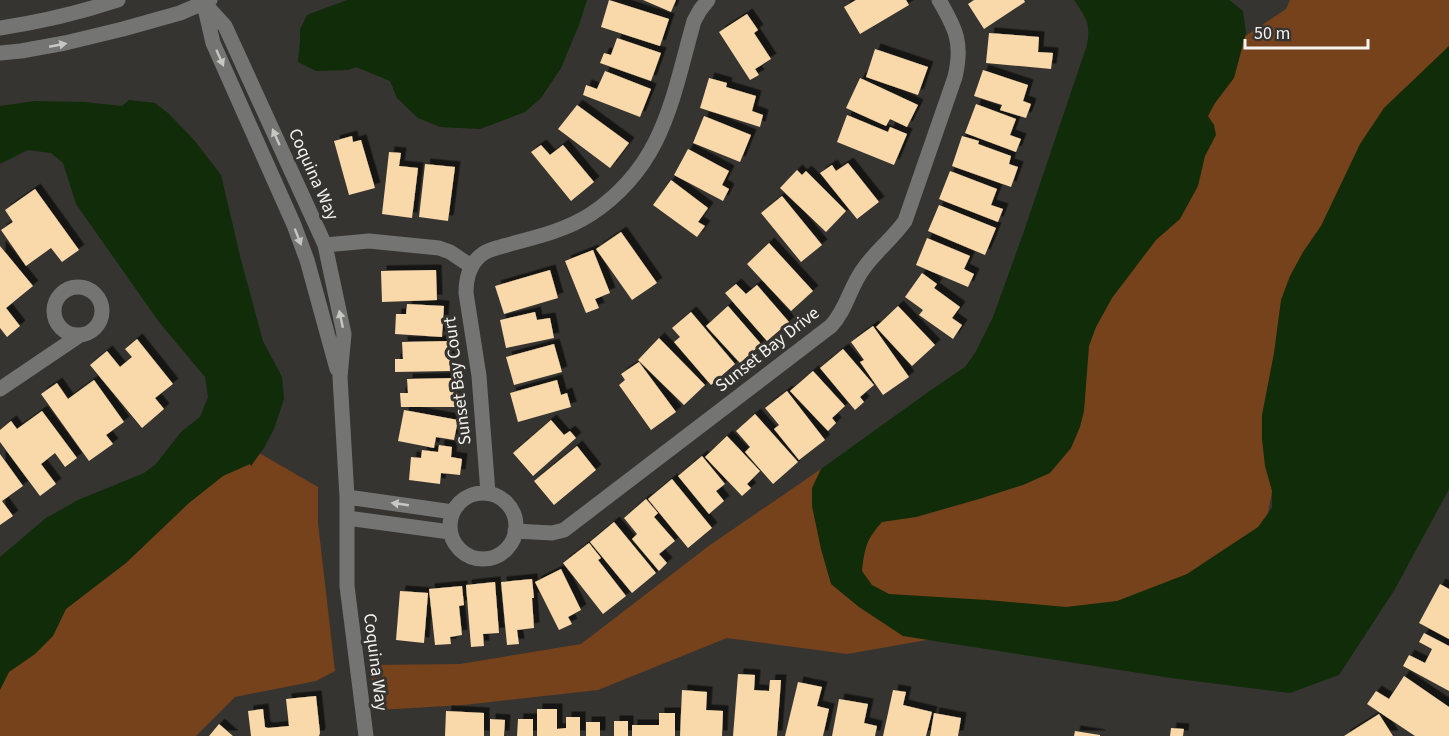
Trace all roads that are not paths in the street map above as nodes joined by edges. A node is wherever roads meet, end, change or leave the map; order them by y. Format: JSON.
{"nodes":[{"id":1,"x":118,"y":0,"type":"edge"},
{"id":2,"x":708,"y":0,"type":"edge"},
{"id":3,"x":939,"y":0,"type":"edge"},
{"id":4,"x":205,"y":1,"type":"edge"},
{"id":5,"x":0,"y":28,"type":"edge"},
{"id":6,"x":0,"y":53,"type":"edge"},
{"id":7,"x":325,"y":245,"type":"junction"},
{"id":8,"x":471,"y":266,"type":"junction"},
{"id":9,"x":80,"y":335,"type":"dead end"},
{"id":10,"x":340,"y":377,"type":"junction"},
{"id":11,"x":0,"y":389,"type":"edge"},
{"id":12,"x":488,"y":493,"type":"junction"},
{"id":13,"x":347,"y":496,"type":"junction"},
{"id":14,"x":453,"y":512,"type":"junction"},
{"id":15,"x":347,"y":518,"type":"junction"},
{"id":16,"x":515,"y":531,"type":"junction"},
{"id":17,"x":450,"y":532,"type":"junction"},
{"id":18,"x":366,"y":736,"type":"edge"}],
"edges":[{"from":1,"to":5,"type":"street"},
{"from":2,"to":8,"type":"street"},
{"from":3,"to":16,"type":"street","name":"Sunset Bay Drive"},
{"from":6,"to":4,"type":"street","one_way":true},
{"from":7,"to":4,"type":"street","name":"Coquina Way","one_way":true},
{"from":4,"to":10,"type":"street","name":"Coquina Way","one_way":true},
{"from":7,"to":8,"type":"street"},
{"from":10,"to":7,"type":"street","name":"Coquina Way","one_way":true},
{"from":8,"to":12,"type":"street","name":"Sunset Bay Court"},
{"from":9,"to":11,"type":"street"},
{"from":10,"to":13,"type":"street","name":"Coquina Way"},
{"from":12,"to":14,"type":"street"},
{"from":12,"to":16,"type":"street"},
{"from":14,"to":13,"type":"street","one_way":true},
{"from":13,"to":15,"type":"street","name":"Coquina Way"},
{"from":14,"to":17,"type":"street"},
{"from":15,"to":17,"type":"street"},
{"from":15,"to":18,"type":"street","name":"Coquina Way"},
{"from":16,"to":17,"type":"street"}]}
